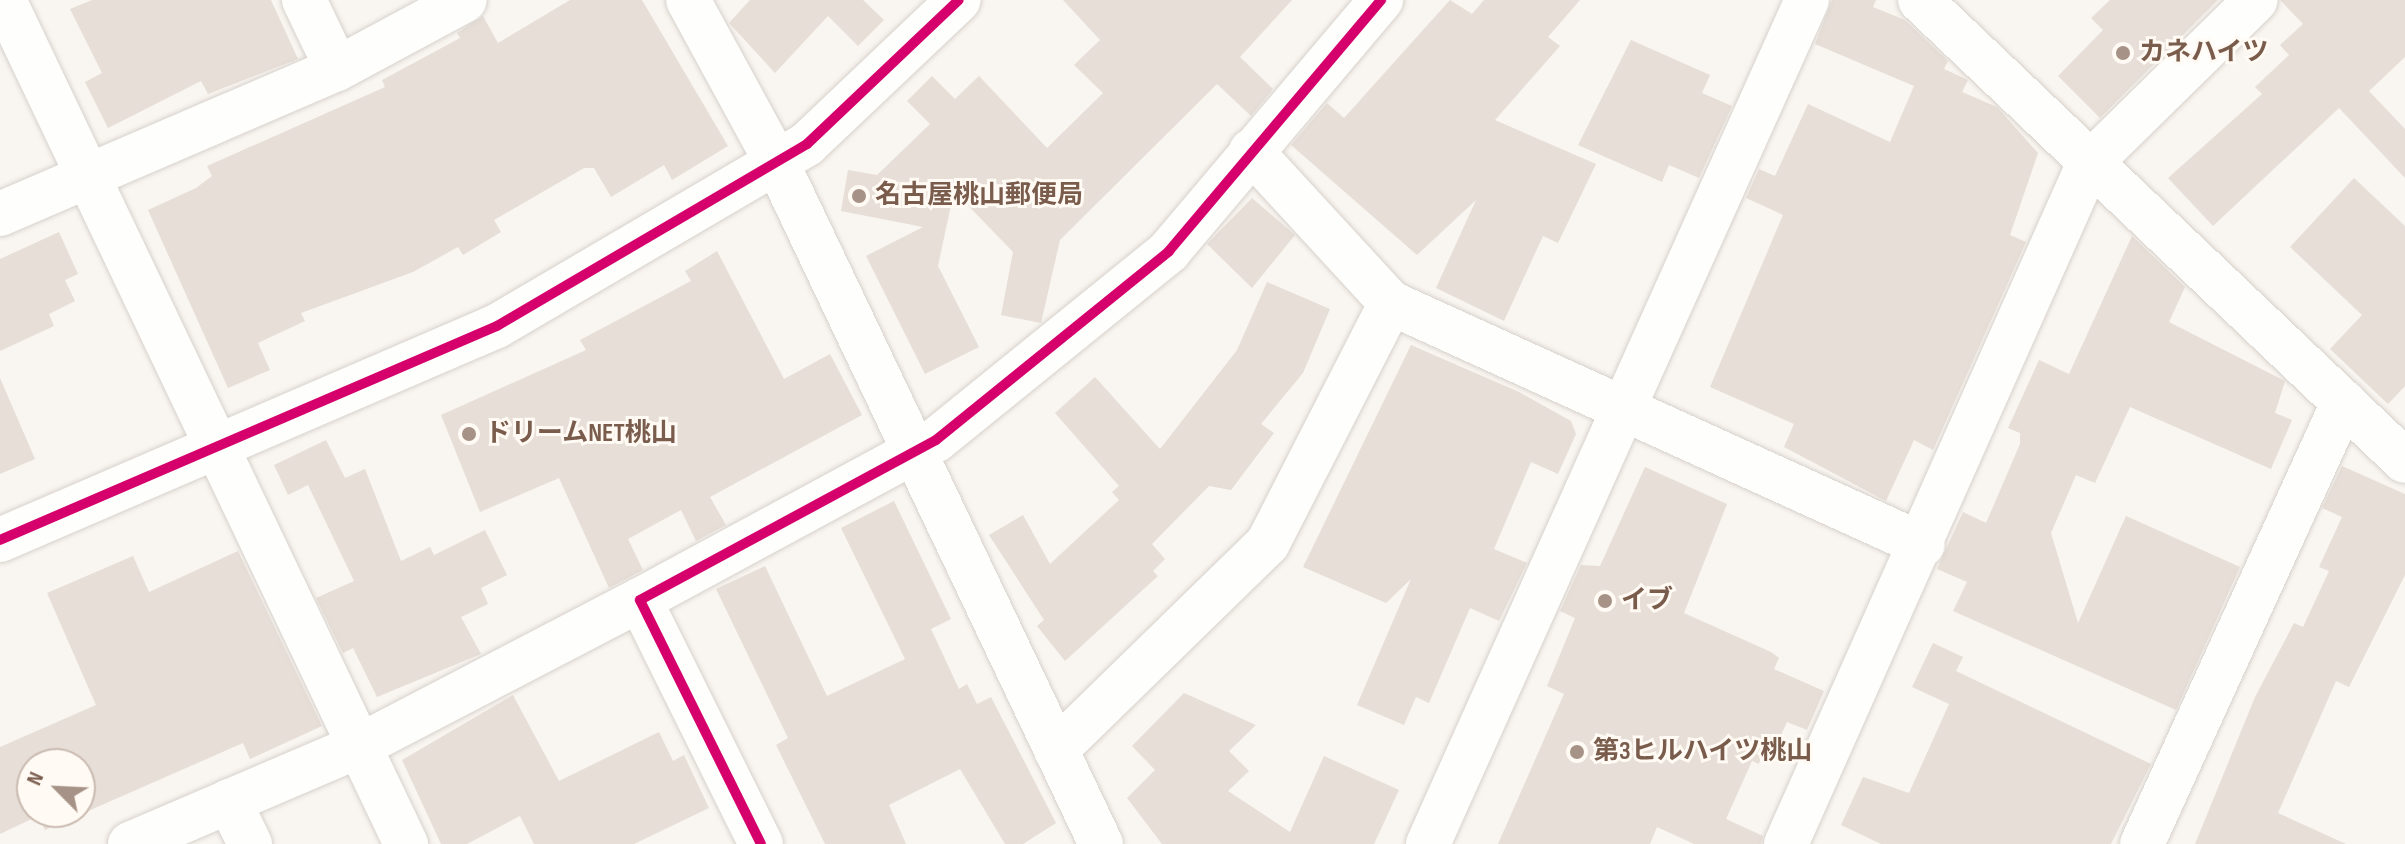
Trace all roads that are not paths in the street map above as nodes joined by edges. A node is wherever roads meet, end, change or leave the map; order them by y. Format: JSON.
{"nodes":[{"id":1,"x":4,"y":0,"type":"edge"},
{"id":2,"x":304,"y":0,"type":"edge"},
{"id":3,"x":465,"y":0,"type":"edge"},
{"id":4,"x":688,"y":0,"type":"edge"},
{"id":5,"x":959,"y":0,"type":"edge"},
{"id":6,"x":1381,"y":0,"type":"edge"},
{"id":7,"x":1807,"y":0,"type":"edge"},
{"id":8,"x":1920,"y":0,"type":"edge"},
{"id":9,"x":2256,"y":0,"type":"edge"},
{"id":10,"x":337,"y":69,"type":"junction"},
{"id":11,"x":1251,"y":151,"type":"junction"},
{"id":12,"x":778,"y":165,"type":"junction"},
{"id":13,"x":2088,"y":165,"type":"junction"},
{"id":14,"x":89,"y":176,"type":"junction"},
{"id":15,"x":0,"y":214,"type":"edge"},
{"id":16,"x":1391,"y":303,"type":"junction"},
{"id":17,"x":2343,"y":402,"type":"junction"},
{"id":18,"x":1624,"y":409,"type":"junction"},
{"id":19,"x":219,"y":444,"type":"junction"},
{"id":20,"x":918,"y":455,"type":"junction"},
{"id":21,"x":2405,"y":461,"type":"edge"},
{"id":22,"x":0,"y":540,"type":"edge"},
{"id":23,"x":1923,"y":545,"type":"junction"},
{"id":24,"x":640,"y":600,"type":"junction"},
{"id":25,"x":359,"y":746,"type":"junction"},
{"id":26,"x":1056,"y":750,"type":"junction"},
{"id":27,"x":229,"y":801,"type":"junction"},
{"id":28,"x":130,"y":844,"type":"edge"},
{"id":29,"x":250,"y":844,"type":"edge"},
{"id":30,"x":406,"y":844,"type":"edge"},
{"id":31,"x":761,"y":844,"type":"edge"},
{"id":32,"x":1101,"y":844,"type":"edge"},
{"id":33,"x":1428,"y":844,"type":"edge"},
{"id":34,"x":1786,"y":844,"type":"edge"},
{"id":35,"x":2142,"y":844,"type":"edge"}],
"edges":[{"from":1,"to":14,"type":"street"},
{"from":2,"to":10,"type":"street"},
{"from":3,"to":10,"type":"street"},
{"from":4,"to":12,"type":"street"},
{"from":5,"to":12,"type":"street"},
{"from":6,"to":11,"type":"street"},
{"from":7,"to":18,"type":"street"},
{"from":8,"to":13,"type":"street"},
{"from":9,"to":13,"type":"street"},
{"from":10,"to":14,"type":"street"},
{"from":11,"to":16,"type":"street"},
{"from":11,"to":20,"type":"street"},
{"from":12,"to":19,"type":"street"},
{"from":12,"to":20,"type":"street"},
{"from":13,"to":17,"type":"street"},
{"from":13,"to":23,"type":"street"},
{"from":14,"to":15,"type":"street"},
{"from":14,"to":19,"type":"street"},
{"from":16,"to":18,"type":"street"},
{"from":16,"to":26,"type":"street"},
{"from":17,"to":21,"type":"street"},
{"from":17,"to":35,"type":"street"},
{"from":18,"to":23,"type":"street"},
{"from":18,"to":33,"type":"street"},
{"from":19,"to":22,"type":"street"},
{"from":19,"to":25,"type":"street"},
{"from":20,"to":24,"type":"street"},
{"from":20,"to":26,"type":"street"},
{"from":23,"to":34,"type":"street"},
{"from":24,"to":25,"type":"street"},
{"from":24,"to":31,"type":"street"},
{"from":25,"to":27,"type":"street"},
{"from":25,"to":30,"type":"street"},
{"from":26,"to":32,"type":"street"},
{"from":27,"to":28,"type":"street"},
{"from":27,"to":29,"type":"street"}]}
